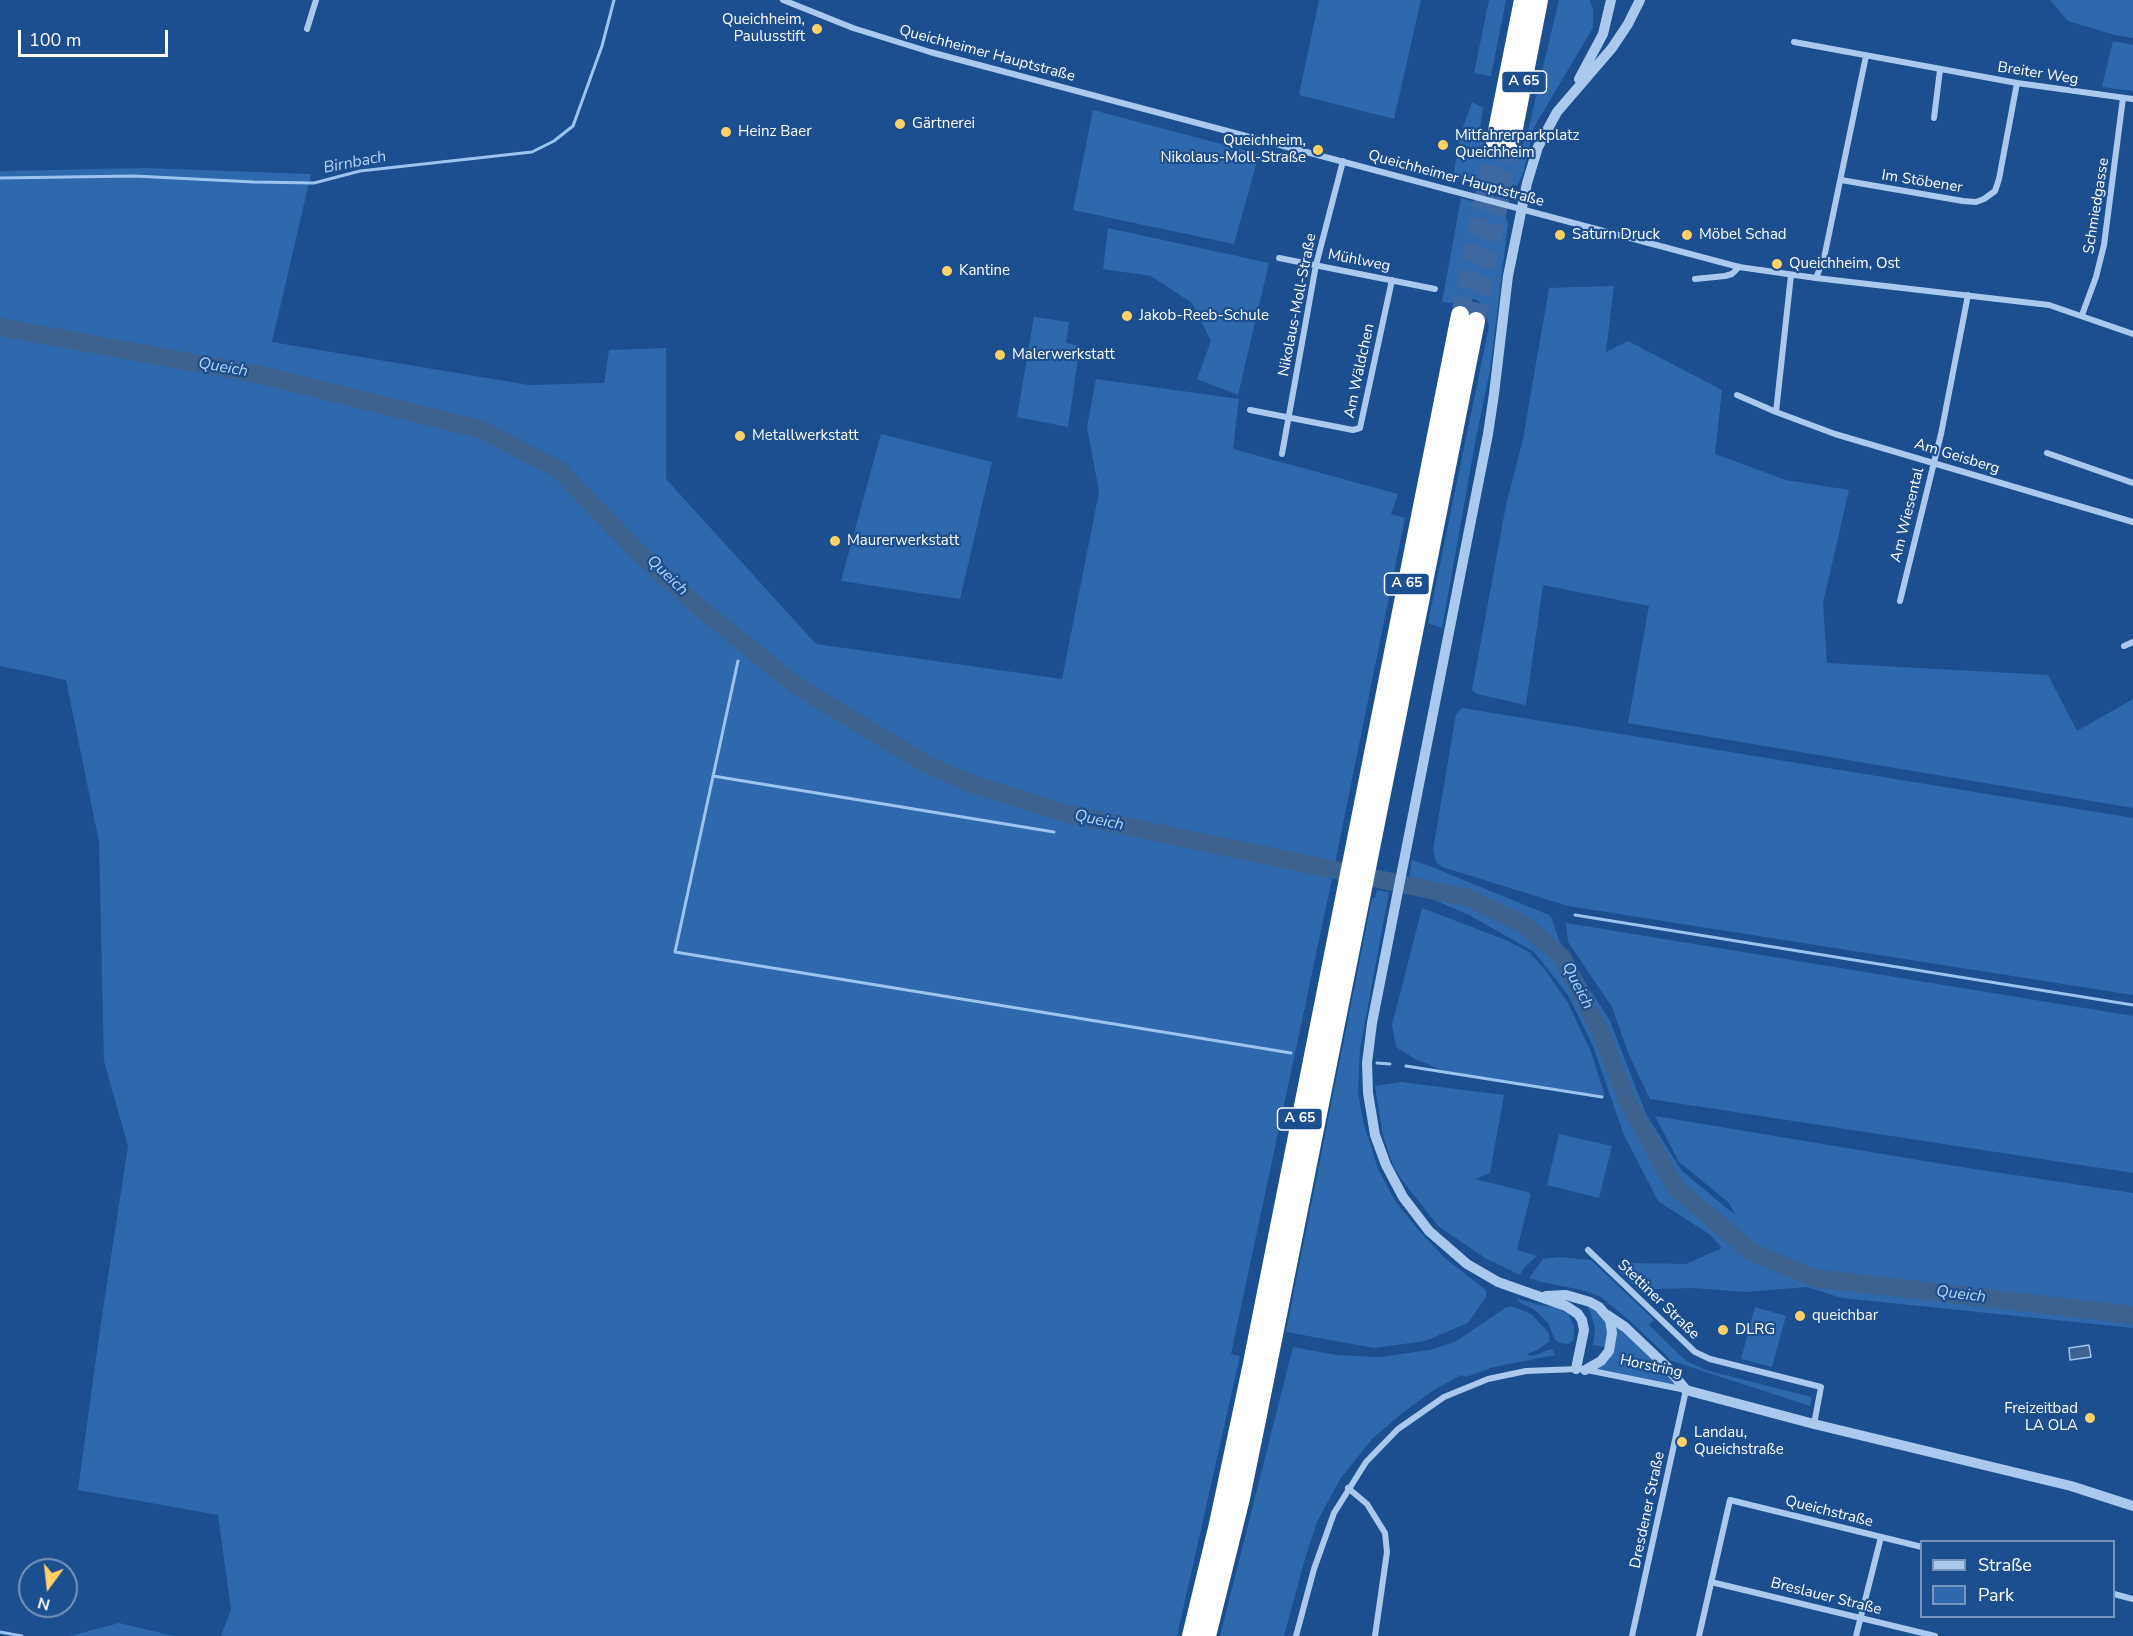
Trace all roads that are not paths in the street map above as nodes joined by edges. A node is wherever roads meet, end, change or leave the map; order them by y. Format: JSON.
{"nodes":[{"id":1,"x":316,"y":0,"type":"edge"},
{"id":2,"x":783,"y":0,"type":"edge"},
{"id":3,"x":1523,"y":0,"type":"edge"},
{"id":4,"x":1539,"y":0,"type":"edge"},
{"id":5,"x":1611,"y":0,"type":"edge"},
{"id":6,"x":1640,"y":0,"type":"edge"},
{"id":7,"x":307,"y":29,"type":"dead end"},
{"id":8,"x":1794,"y":42,"type":"dead end"},
{"id":9,"x":1866,"y":57,"type":"junction"},
{"id":10,"x":1940,"y":70,"type":"junction"},
{"id":11,"x":2017,"y":83,"type":"junction"},
{"id":12,"x":1572,"y":92,"type":"junction"},
{"id":13,"x":2123,"y":98,"type":"junction"},
{"id":14,"x":2133,"y":99,"type":"edge"},
{"id":15,"x":1934,"y":118,"type":"dead end"},
{"id":16,"x":1343,"y":161,"type":"junction"},
{"id":17,"x":1841,"y":180,"type":"junction"},
{"id":18,"x":1520,"y":208,"type":"junction"},
{"id":19,"x":1279,"y":258,"type":"dead end"},
{"id":20,"x":1316,"y":265,"type":"junction"},
{"id":21,"x":1739,"y":267,"type":"junction"},
{"id":22,"x":1791,"y":275,"type":"junction"},
{"id":23,"x":1816,"y":278,"type":"junction"},
{"id":24,"x":1695,"y":279,"type":"dead end"},
{"id":25,"x":1392,"y":280,"type":"junction"},
{"id":26,"x":1435,"y":289,"type":"dead end"},
{"id":27,"x":1968,"y":295,"type":"junction"},
{"id":28,"x":2082,"y":315,"type":"junction"},
{"id":29,"x":1468,"y":318,"type":"tunnel mouth"},
{"id":30,"x":2133,"y":334,"type":"edge"},
{"id":31,"x":1737,"y":395,"type":"dead end"},
{"id":32,"x":1250,"y":410,"type":"dead end"},
{"id":33,"x":1776,"y":412,"type":"junction"},
{"id":34,"x":1288,"y":417,"type":"junction"},
{"id":35,"x":2047,"y":453,"type":"dead end"},
{"id":36,"x":1282,"y":454,"type":"dead end"},
{"id":37,"x":1934,"y":463,"type":"junction"},
{"id":38,"x":2133,"y":483,"type":"edge"},
{"id":39,"x":2133,"y":522,"type":"edge"},
{"id":40,"x":1900,"y":601,"type":"dead end"},
{"id":41,"x":2133,"y":642,"type":"edge"},
{"id":42,"x":2124,"y":646,"type":"dead end"},
{"id":43,"x":1354,"y":893,"type":"junction"},
{"id":44,"x":1588,"y":1250,"type":"dead end"},
{"id":45,"x":1540,"y":1296,"type":"junction"},
{"id":46,"x":1607,"y":1316,"type":"junction"},
{"id":47,"x":1580,"y":1369,"type":"junction"},
{"id":48,"x":1686,"y":1390,"type":"junction"},
{"id":49,"x":1814,"y":1424,"type":"junction"},
{"id":50,"x":1348,"y":1488,"type":"junction"},
{"id":51,"x":2133,"y":1506,"type":"edge"},
{"id":52,"x":1881,"y":1537,"type":"junction"},
{"id":53,"x":1920,"y":1547,"type":"edge"},
{"id":54,"x":1712,"y":1582,"type":"junction"},
{"id":55,"x":2115,"y":1594,"type":"edge"},
{"id":56,"x":2133,"y":1599,"type":"edge"},
{"id":57,"x":1860,"y":1618,"type":"junction"},
{"id":58,"x":1191,"y":1636,"type":"edge"},
{"id":59,"x":1207,"y":1636,"type":"edge"},
{"id":60,"x":1296,"y":1636,"type":"edge"},
{"id":61,"x":1375,"y":1636,"type":"edge"},
{"id":62,"x":1632,"y":1636,"type":"edge"},
{"id":63,"x":1699,"y":1636,"type":"edge"},
{"id":64,"x":1856,"y":1636,"type":"edge"},
{"id":65,"x":1935,"y":1636,"type":"edge"}],
"edges":[{"from":1,"to":7,"type":"street"},
{"from":2,"to":16,"type":"street","name":"Queichheimer Hauptstraße"},
{"from":3,"to":4,"type":"highway","number":"A 65"},
{"from":5,"to":12,"type":"street"},
{"from":6,"to":12,"type":"street"},
{"from":8,"to":9,"type":"street","name":"Breiter Weg"},
{"from":9,"to":10,"type":"street","name":"Breiter Weg"},
{"from":9,"to":17,"type":"street"},
{"from":10,"to":11,"type":"street","name":"Breiter Weg"},
{"from":10,"to":15,"type":"street"},
{"from":11,"to":13,"type":"street","name":"Breiter Weg"},
{"from":11,"to":17,"type":"street","name":"Im Stöbener"},
{"from":12,"to":18,"type":"street"},
{"from":13,"to":14,"type":"street","name":"Breiter Weg"},
{"from":13,"to":28,"type":"street","name":"Schmiedgasse"},
{"from":16,"to":18,"type":"street","name":"Queichheimer Hauptstraße"},
{"from":16,"to":20,"type":"street","name":"Nikolaus-Moll-Straße"},
{"from":17,"to":23,"type":"street"},
{"from":18,"to":21,"type":"street","name":"Queichheimer Hauptstraße"},
{"from":18,"to":45,"type":"street"},
{"from":19,"to":20,"type":"street","name":"Mühlweg"},
{"from":20,"to":25,"type":"street","name":"Mühlweg"},
{"from":20,"to":34,"type":"street","name":"Nikolaus-Moll-Straße"},
{"from":21,"to":22,"type":"street","name":"Queichheimer Hauptstraße"},
{"from":21,"to":24,"type":"street"},
{"from":22,"to":23,"type":"street","name":"Queichheimer Hauptstraße"},
{"from":22,"to":33,"type":"street"},
{"from":23,"to":27,"type":"street","name":"Queichheimer Hauptstraße"},
{"from":25,"to":26,"type":"street","name":"Mühlweg"},
{"from":25,"to":34,"type":"street","name":"Am Wäldchen"},
{"from":27,"to":28,"type":"street","name":"Queichheimer Hauptstraße"},
{"from":27,"to":37,"type":"street","name":"Am Wiesental"},
{"from":28,"to":30,"type":"street","name":"Queichheimer Hauptstraße"},
{"from":29,"to":43,"type":"highway","number":"A 65"},
{"from":31,"to":33,"type":"street","name":"Am Geisberg"},
{"from":32,"to":34,"type":"street","name":"Am Wäldchen"},
{"from":33,"to":37,"type":"street","name":"Am Geisberg"},
{"from":34,"to":36,"type":"street","name":"Nikolaus-Moll-Straße"},
{"from":35,"to":38,"type":"street"},
{"from":37,"to":39,"type":"street","name":"Am Geisberg"},
{"from":37,"to":40,"type":"street","name":"Am Wiesental"},
{"from":41,"to":42,"type":"street"},
{"from":43,"to":58,"type":"highway","number":"A 65"},
{"from":43,"to":59,"type":"highway","number":"A 65"},
{"from":44,"to":49,"type":"street","name":"Stettiner Straße"},
{"from":45,"to":46,"type":"street"},
{"from":45,"to":47,"type":"street"},
{"from":46,"to":47,"type":"street"},
{"from":46,"to":48,"type":"street"},
{"from":47,"to":48,"type":"street","name":"Horstring"},
{"from":47,"to":50,"type":"street","name":"Horstring"},
{"from":48,"to":49,"type":"street","name":"Horstring"},
{"from":48,"to":62,"type":"street","name":"Dresdener Straße"},
{"from":49,"to":51,"type":"street","name":"Horstring"},
{"from":50,"to":60,"type":"street","name":"Horstring"},
{"from":50,"to":61,"type":"street"},
{"from":52,"to":53,"type":"street","name":"Queichstraße"},
{"from":52,"to":54,"type":"street","name":"Queichstraße"},
{"from":52,"to":57,"type":"street"},
{"from":54,"to":57,"type":"street","name":"Breslauer Straße"},
{"from":54,"to":63,"type":"street"},
{"from":55,"to":56,"type":"street"},
{"from":57,"to":64,"type":"street"},
{"from":57,"to":65,"type":"street","name":"Breslauer Straße"}]}
